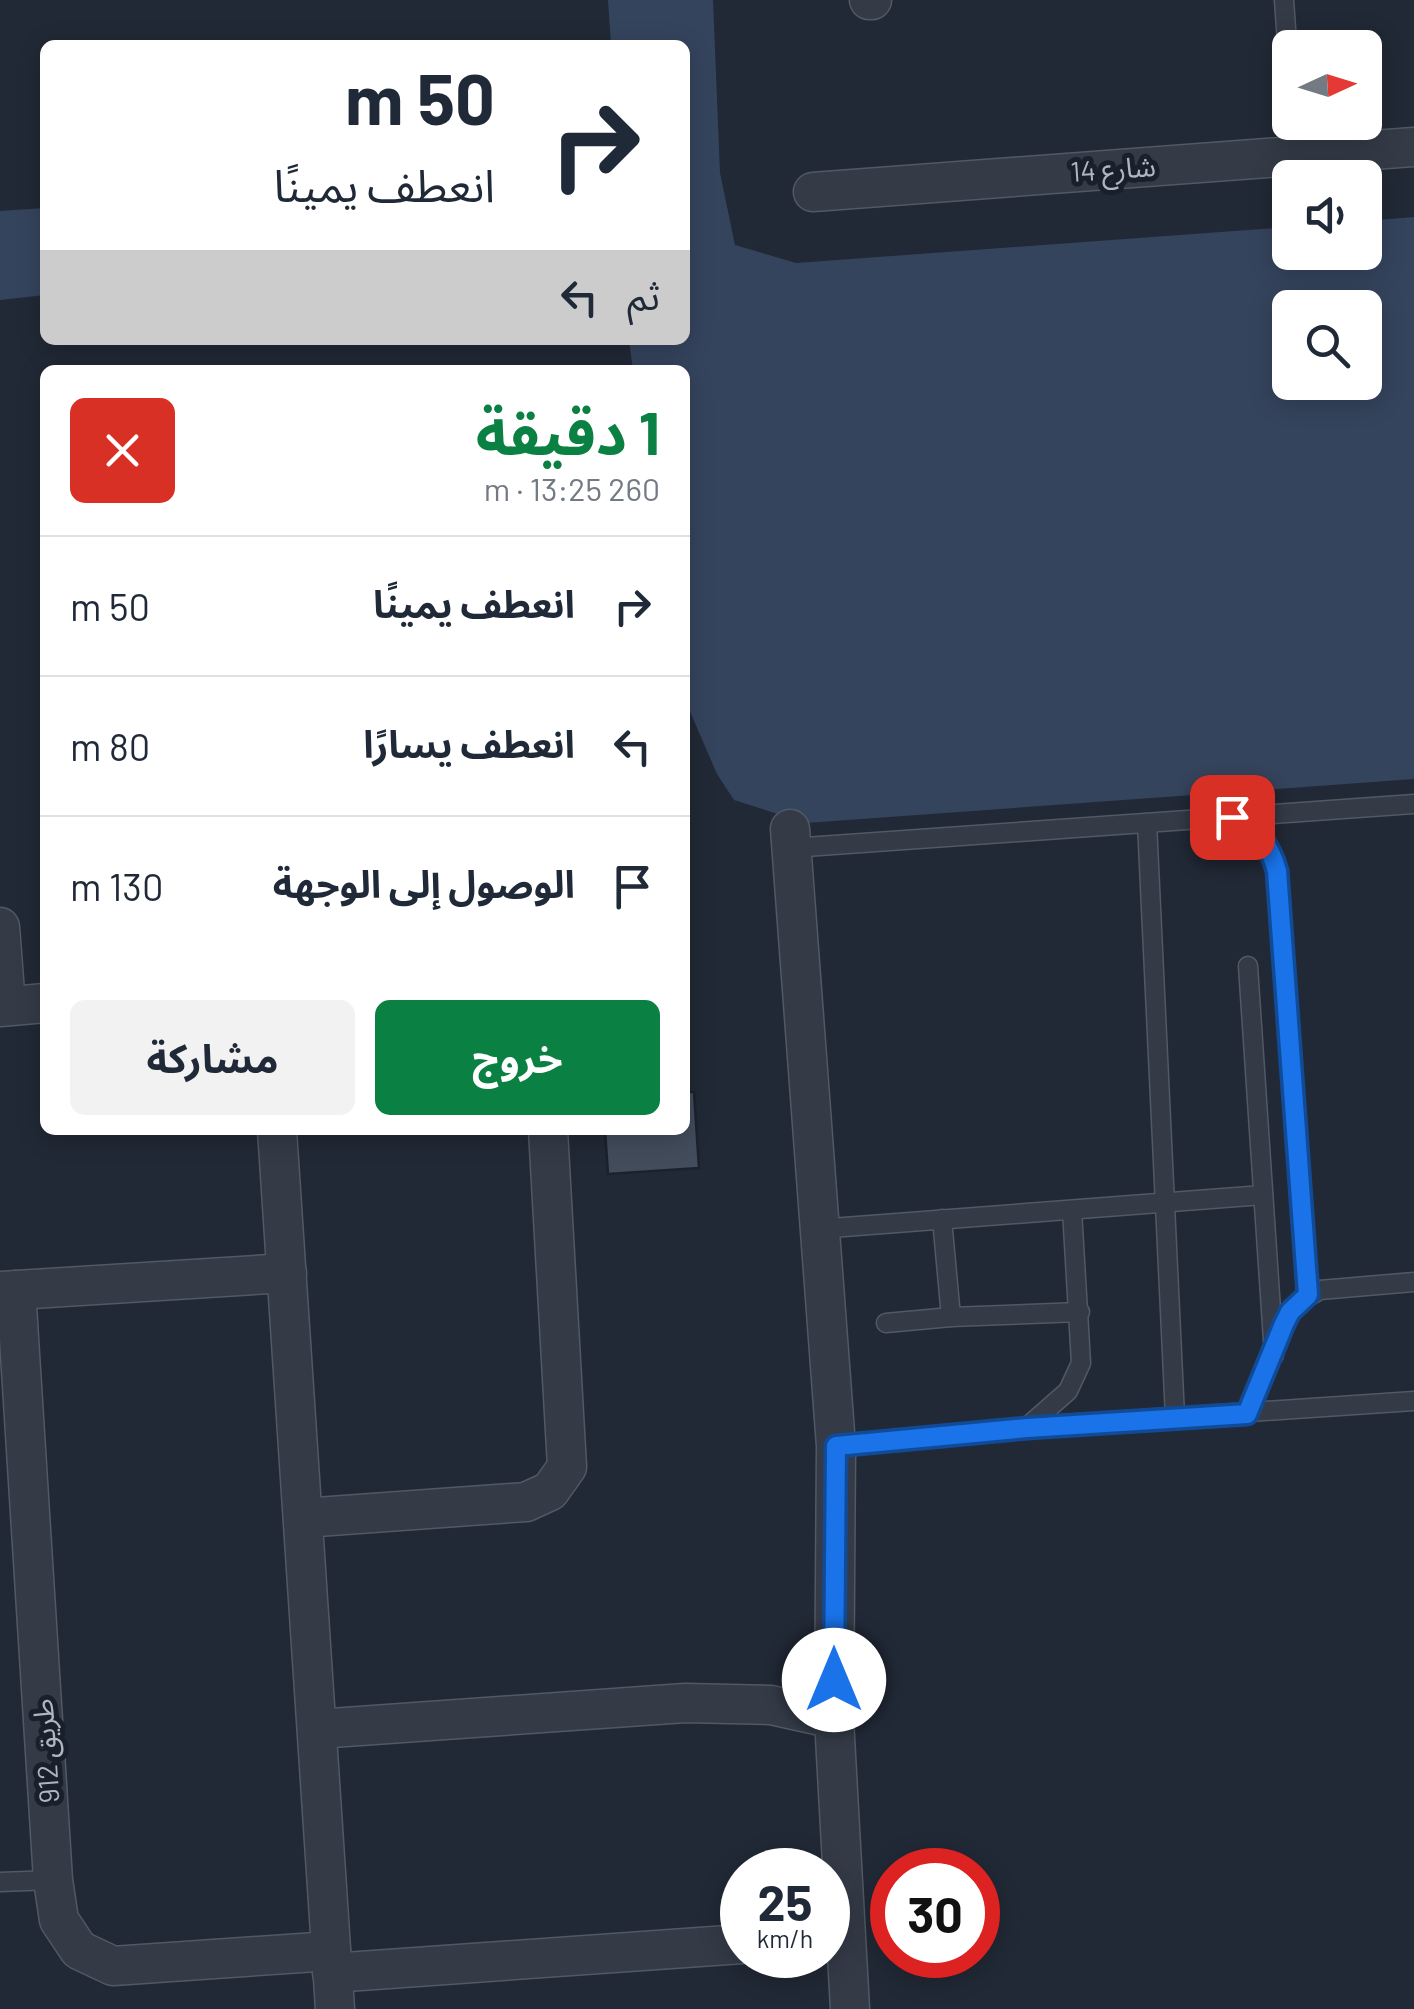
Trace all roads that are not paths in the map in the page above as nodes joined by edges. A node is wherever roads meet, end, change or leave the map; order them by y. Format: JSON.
{"nodes":[{"id":1,"x":1284,"y":0,"type":"edge"},
{"id":2,"x":1286,"y":30,"type":"edge"},
{"id":3,"x":1285,"y":140,"type":"edge"},
{"id":4,"x":1307,"y":140,"type":"edge"},
{"id":5,"x":1414,"y":148,"type":"edge"},
{"id":6,"x":813,"y":192,"type":"dead end"},
{"id":7,"x":1414,"y":804,"type":"edge"},
{"id":8,"x":1232,"y":817,"type":"junction"},
{"id":9,"x":1147,"y":823,"type":"junction"},
{"id":10,"x":790,"y":838,"type":"joint"},
{"id":11,"x":0,"y":927,"type":"edge"},
{"id":12,"x":1248,"y":966,"type":"dead end"},
{"id":13,"x":40,"y":1003,"type":"edge"},
{"id":14,"x":3,"y":1007,"type":"edge"},
{"id":15,"x":278,"y":1135,"type":"edge"},
{"id":16,"x":548,"y":1135,"type":"edge"},
{"id":17,"x":1262,"y":1195,"type":"junction"},
{"id":18,"x":1166,"y":1203,"type":"junction"},
{"id":19,"x":1072,"y":1210,"type":"junction"},
{"id":20,"x":942,"y":1219,"type":"junction"},
{"id":21,"x":818,"y":1229,"type":"junction"},
{"id":22,"x":287,"y":1273,"type":"junction"},
{"id":23,"x":1414,"y":1282,"type":"edge"},
{"id":24,"x":8,"y":1291,"type":"edge"},
{"id":25,"x":1308,"y":1295,"type":"junction"},
{"id":26,"x":1080,"y":1312,"type":"junction"},
{"id":27,"x":952,"y":1317,"type":"junction"},
{"id":28,"x":886,"y":1323,"type":"dead end"},
{"id":29,"x":1274,"y":1355,"type":"junction"},
{"id":30,"x":1414,"y":1401,"type":"edge"},
{"id":31,"x":1247,"y":1414,"type":"junction"},
{"id":32,"x":1175,"y":1416,"type":"junction"},
{"id":33,"x":1027,"y":1428,"type":"junction"},
{"id":34,"x":836,"y":1446,"type":"junction"},
{"id":35,"x":303,"y":1518,"type":"junction"},
{"id":36,"x":834,"y":1719,"type":"junction"},
{"id":37,"x":316,"y":1729,"type":"junction"},
{"id":38,"x":53,"y":1880,"type":"junction"},
{"id":39,"x":0,"y":1882,"type":"edge"},
{"id":40,"x":720,"y":1946,"type":"edge"},
{"id":41,"x":333,"y":1978,"type":"edge"},
{"id":42,"x":850,"y":2009,"type":"edge"}],
"edges":[{"from":1,"to":2,"type":"lane"},
{"from":3,"to":6,"type":"street","name":"شارع 14"},
{"from":4,"to":5,"type":"street","name":"شارع 14"},
{"from":7,"to":8,"type":"lane"},
{"from":8,"to":9,"type":"lane"},
{"from":8,"to":25,"type":"lane"},
{"from":9,"to":10,"type":"lane"},
{"from":9,"to":18,"type":"lane"},
{"from":10,"to":21,"type":"street"},
{"from":11,"to":14,"type":"street"},
{"from":12,"to":17,"type":"lane"},
{"from":13,"to":14,"type":"street"},
{"from":15,"to":22,"type":"street"},
{"from":16,"to":35,"type":"street"},
{"from":17,"to":18,"type":"lane"},
{"from":17,"to":29,"type":"lane"},
{"from":18,"to":19,"type":"lane"},
{"from":18,"to":32,"type":"lane"},
{"from":19,"to":20,"type":"lane"},
{"from":19,"to":26,"type":"lane"},
{"from":20,"to":21,"type":"lane"},
{"from":20,"to":27,"type":"lane"},
{"from":21,"to":34,"type":"street"},
{"from":22,"to":24,"type":"street","name":"طريق 912"},
{"from":22,"to":35,"type":"street"},
{"from":23,"to":25,"type":"lane"},
{"from":24,"to":38,"type":"street","name":"طريق 912"},
{"from":25,"to":29,"type":"lane"},
{"from":26,"to":27,"type":"lane"},
{"from":26,"to":33,"type":"lane"},
{"from":27,"to":28,"type":"lane"},
{"from":29,"to":31,"type":"lane"},
{"from":30,"to":31,"type":"lane"},
{"from":31,"to":32,"type":"lane"},
{"from":32,"to":33,"type":"lane"},
{"from":33,"to":34,"type":"lane"},
{"from":34,"to":36,"type":"street"},
{"from":35,"to":37,"type":"street"},
{"from":36,"to":37,"type":"street"},
{"from":36,"to":42,"type":"street"},
{"from":37,"to":41,"type":"street"},
{"from":38,"to":39,"type":"lane"},
{"from":38,"to":41,"type":"street","name":"طريق 912"},
{"from":40,"to":41,"type":"street","name":"طريق 912"}]}
